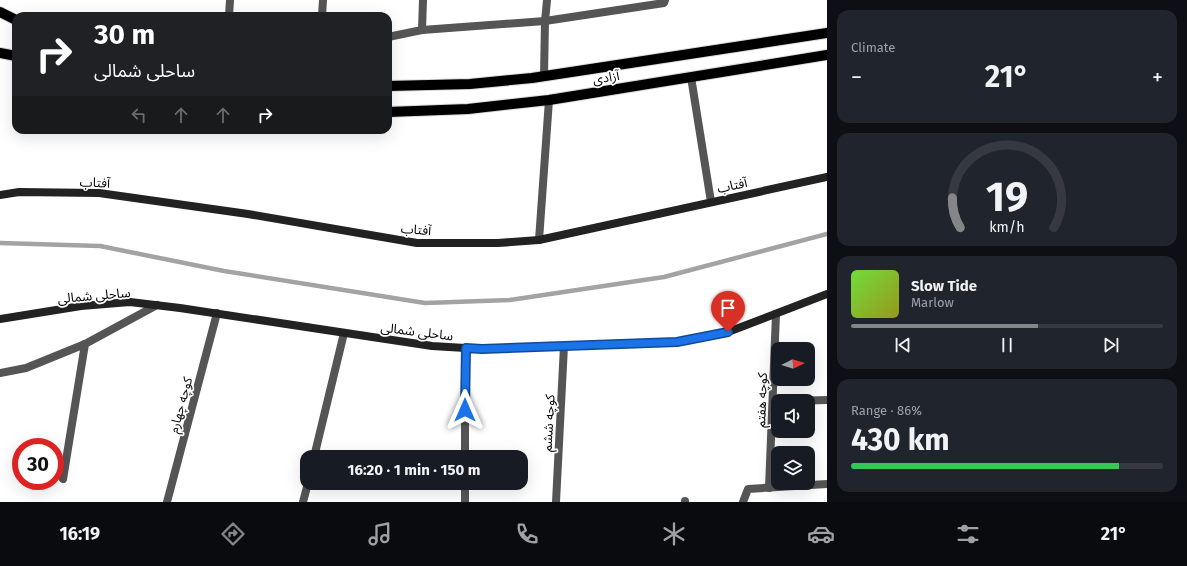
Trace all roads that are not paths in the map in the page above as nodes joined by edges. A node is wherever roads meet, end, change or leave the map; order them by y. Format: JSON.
{"nodes":[{"id":1,"x":230,"y":0,"type":"edge"},
{"id":2,"x":323,"y":0,"type":"edge"},
{"id":3,"x":423,"y":0,"type":"edge"},
{"id":4,"x":547,"y":0,"type":"edge"},
{"id":5,"x":665,"y":0,"type":"edge"},
{"id":6,"x":0,"y":12,"type":"edge"},
{"id":7,"x":229,"y":12,"type":"edge"},
{"id":8,"x":322,"y":12,"type":"edge"},
{"id":9,"x":12,"y":18,"type":"edge"},
{"id":10,"x":545,"y":20,"type":"junction"},
{"id":11,"x":422,"y":30,"type":"junction"},
{"id":12,"x":827,"y":32,"type":"edge"},
{"id":13,"x":392,"y":36,"type":"edge"},
{"id":14,"x":0,"y":53,"type":"edge"},
{"id":15,"x":12,"y":55,"type":"edge"},
{"id":16,"x":827,"y":55,"type":"edge"},
{"id":17,"x":544,"y":76,"type":"junction"},
{"id":18,"x":692,"y":77,"type":"junction"},
{"id":19,"x":392,"y":86,"type":"edge"},
{"id":20,"x":549,"y":100,"type":"junction"},
{"id":21,"x":392,"y":112,"type":"edge"},
{"id":22,"x":827,"y":177,"type":"edge"},
{"id":23,"x":0,"y":195,"type":"edge"},
{"id":24,"x":711,"y":202,"type":"junction"},
{"id":25,"x":539,"y":240,"type":"junction"},
{"id":26,"x":827,"y":294,"type":"edge"},
{"id":27,"x":157,"y":305,"type":"junction"},
{"id":28,"x":216,"y":313,"type":"junction"},
{"id":29,"x":776,"y":314,"type":"junction"},
{"id":30,"x":0,"y":319,"type":"edge"},
{"id":31,"x":344,"y":333,"type":"junction"},
{"id":32,"x":85,"y":344,"type":"junction"},
{"id":33,"x":564,"y":346,"type":"junction"},
{"id":34,"x":466,"y":348,"type":"junction"},
{"id":35,"x":0,"y":373,"type":"edge"},
{"id":36,"x":775,"y":394,"type":"edge"},
{"id":37,"x":815,"y":400,"type":"edge"},
{"id":38,"x":827,"y":400,"type":"edge"},
{"id":39,"x":772,"y":438,"type":"edge"},
{"id":40,"x":316,"y":450,"type":"edge"},
{"id":41,"x":465,"y":450,"type":"edge"},
{"id":42,"x":64,"y":473,"type":"edge"},
{"id":43,"x":827,"y":484,"type":"edge"},
{"id":44,"x":769,"y":488,"type":"junction"},
{"id":45,"x":306,"y":490,"type":"edge"},
{"id":46,"x":465,"y":490,"type":"edge"},
{"id":47,"x":168,"y":502,"type":"edge"},
{"id":48,"x":303,"y":502,"type":"edge"},
{"id":49,"x":465,"y":502,"type":"edge"},
{"id":50,"x":556,"y":502,"type":"edge"},
{"id":51,"x":743,"y":502,"type":"edge"}],
"edges":[{"from":1,"to":7,"type":"street"},
{"from":2,"to":8,"type":"street"},
{"from":3,"to":11,"type":"street"},
{"from":4,"to":10,"type":"street"},
{"from":5,"to":10,"type":"street"},
{"from":6,"to":9,"type":"main road"},
{"from":10,"to":11,"type":"street"},
{"from":10,"to":17,"type":"street"},
{"from":11,"to":13,"type":"street"},
{"from":12,"to":17,"type":"main road","name":"آزادی"},
{"from":14,"to":15,"type":"main road"},
{"from":16,"to":18,"type":"main road","name":"آزادی"},
{"from":17,"to":19,"type":"main road","name":"آزادی"},
{"from":18,"to":20,"type":"main road","name":"آزادی"},
{"from":18,"to":24,"type":"street"},
{"from":20,"to":21,"type":"main road","name":"آزادی"},
{"from":20,"to":25,"type":"street"},
{"from":22,"to":24,"type":"street","name":"آفتاب"},
{"from":23,"to":25,"type":"street","name":"آفتاب"},
{"from":24,"to":25,"type":"street","name":"آفتاب"},
{"from":26,"to":29,"type":"street","name":"ساحلی شمالی"},
{"from":27,"to":28,"type":"street","name":"ساحلی شمالی"},
{"from":27,"to":30,"type":"street","name":"ساحلی شمالی"},
{"from":27,"to":32,"type":"street"},
{"from":28,"to":31,"type":"street","name":"ساحلی شمالی"},
{"from":28,"to":47,"type":"street","name":"کوچه چهارم"},
{"from":29,"to":33,"type":"street","name":"ساحلی شمالی"},
{"from":29,"to":36,"type":"street","name":"کوچه هفتم"},
{"from":31,"to":34,"type":"street","name":"ساحلی شمالی"},
{"from":31,"to":40,"type":"street"},
{"from":32,"to":35,"type":"street"},
{"from":32,"to":42,"type":"street"},
{"from":33,"to":34,"type":"street","name":"ساحلی شمالی"},
{"from":33,"to":50,"type":"street","name":"کوچه ششم"},
{"from":34,"to":41,"type":"street"},
{"from":37,"to":38,"type":"street"},
{"from":39,"to":44,"type":"street","name":"کوچه هفتم"},
{"from":43,"to":44,"type":"street"},
{"from":44,"to":51,"type":"street"},
{"from":45,"to":48,"type":"street"},
{"from":46,"to":49,"type":"street"}]}
